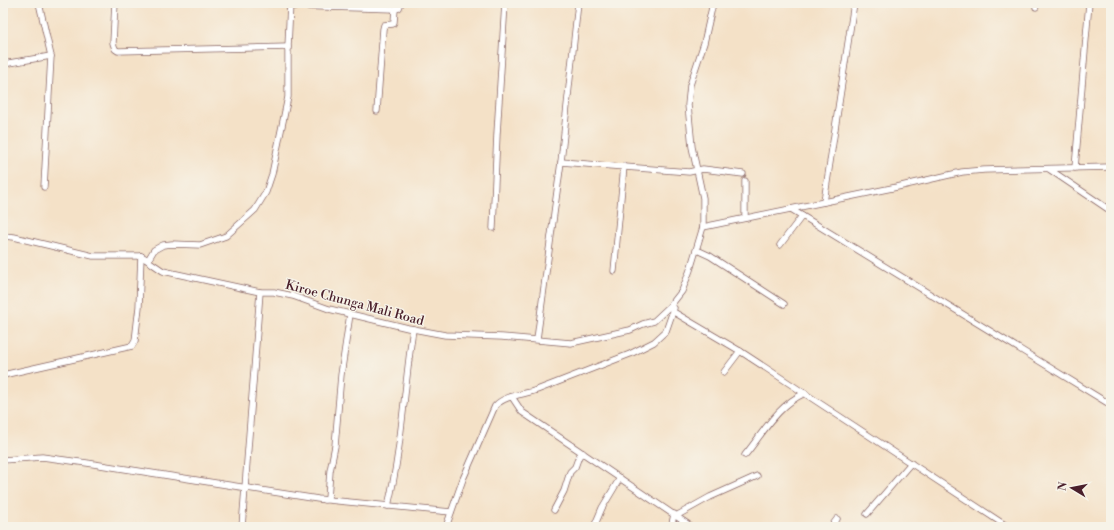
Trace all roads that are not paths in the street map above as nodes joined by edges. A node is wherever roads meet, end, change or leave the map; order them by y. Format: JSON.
{"nodes":[{"id":1,"x":39,"y":3,"type":"edge"},
{"id":2,"x":115,"y":3,"type":"edge"},
{"id":3,"x":401,"y":3,"type":"edge"},
{"id":4,"x":506,"y":3,"type":"edge"},
{"id":5,"x":578,"y":3,"type":"edge"},
{"id":6,"x":714,"y":3,"type":"edge"},
{"id":7,"x":854,"y":3,"type":"edge"},
{"id":8,"x":1089,"y":3,"type":"edge"},
{"id":9,"x":290,"y":5,"type":"edge"},
{"id":10,"x":395,"y":9,"type":"junction"},
{"id":11,"x":288,"y":47,"type":"junction"},
{"id":12,"x":51,"y":56,"type":"junction"},
{"id":13,"x":3,"y":64,"type":"edge"},
{"id":14,"x":377,"y":111,"type":"dead end"},
{"id":15,"x":561,"y":162,"type":"junction"},
{"id":16,"x":624,"y":166,"type":"junction"},
{"id":17,"x":1111,"y":167,"type":"edge"},
{"id":18,"x":1075,"y":168,"type":"junction"},
{"id":19,"x":1049,"y":169,"type":"junction"},
{"id":20,"x":698,"y":170,"type":"junction"},
{"id":21,"x":743,"y":174,"type":"dead end"},
{"id":22,"x":745,"y":181,"type":"dead end"},
{"id":23,"x":44,"y":187,"type":"dead end"},
{"id":24,"x":824,"y":202,"type":"junction"},
{"id":25,"x":791,"y":209,"type":"junction"},
{"id":26,"x":1111,"y":211,"type":"edge"},
{"id":27,"x":802,"y":216,"type":"junction"},
{"id":28,"x":745,"y":218,"type":"junction"},
{"id":29,"x":703,"y":227,"type":"junction"},
{"id":30,"x":493,"y":228,"type":"dead end"},
{"id":31,"x":3,"y":236,"type":"edge"},
{"id":32,"x":780,"y":245,"type":"dead end"},
{"id":33,"x":697,"y":250,"type":"junction"},
{"id":34,"x":141,"y":256,"type":"junction"},
{"id":35,"x":614,"y":271,"type":"dead end"},
{"id":36,"x":260,"y":292,"type":"junction"},
{"id":37,"x":678,"y":296,"type":"junction"},
{"id":38,"x":784,"y":304,"type":"dead end"},
{"id":39,"x":672,"y":311,"type":"junction"},
{"id":40,"x":350,"y":314,"type":"junction"},
{"id":41,"x":413,"y":329,"type":"junction"},
{"id":42,"x":537,"y":339,"type":"junction"},
{"id":43,"x":740,"y":351,"type":"junction"},
{"id":44,"x":724,"y":372,"type":"dead end"},
{"id":45,"x":3,"y":375,"type":"edge"},
{"id":46,"x":805,"y":394,"type":"junction"},
{"id":47,"x":512,"y":397,"type":"junction"},
{"id":48,"x":1111,"y":405,"type":"edge"},
{"id":49,"x":583,"y":453,"type":"junction"},
{"id":50,"x":745,"y":455,"type":"dead end"},
{"id":51,"x":3,"y":460,"type":"edge"},
{"id":52,"x":911,"y":463,"type":"junction"},
{"id":53,"x":757,"y":476,"type":"dead end"},
{"id":54,"x":620,"y":478,"type":"junction"},
{"id":55,"x":245,"y":488,"type":"junction"},
{"id":56,"x":324,"y":500,"type":"junction"},
{"id":57,"x":388,"y":506,"type":"junction"},
{"id":58,"x":554,"y":510,"type":"dead end"},
{"id":59,"x":451,"y":512,"type":"junction"},
{"id":60,"x":867,"y":514,"type":"dead end"},
{"id":61,"x":675,"y":515,"type":"junction"},
{"id":62,"x":837,"y":519,"type":"dead end"},
{"id":63,"x":242,"y":527,"type":"edge"},
{"id":64,"x":446,"y":527,"type":"edge"},
{"id":65,"x":594,"y":527,"type":"edge"},
{"id":66,"x":670,"y":527,"type":"edge"},
{"id":67,"x":692,"y":527,"type":"edge"},
{"id":68,"x":831,"y":527,"type":"edge"},
{"id":69,"x":1008,"y":527,"type":"edge"}],
"edges":[{"from":1,"to":12,"type":"street"},
{"from":2,"to":11,"type":"street"},
{"from":3,"to":10,"type":"street"},
{"from":4,"to":30,"type":"street"},
{"from":5,"to":15,"type":"street"},
{"from":6,"to":20,"type":"street","name":"Kiroe Chunga Mali Road"},
{"from":7,"to":24,"type":"street"},
{"from":8,"to":18,"type":"street"},
{"from":9,"to":10,"type":"street"},
{"from":9,"to":11,"type":"street"},
{"from":10,"to":14,"type":"street"},
{"from":11,"to":34,"type":"street"},
{"from":12,"to":13,"type":"street"},
{"from":12,"to":23,"type":"street"},
{"from":15,"to":16,"type":"street"},
{"from":15,"to":42,"type":"street"},
{"from":16,"to":20,"type":"street"},
{"from":16,"to":35,"type":"street"},
{"from":17,"to":18,"type":"street"},
{"from":18,"to":19,"type":"street"},
{"from":19,"to":24,"type":"street"},
{"from":19,"to":26,"type":"street"},
{"from":20,"to":21,"type":"street"},
{"from":20,"to":29,"type":"street","name":"Kiroe Chunga Mali Road"},
{"from":22,"to":28,"type":"street"},
{"from":24,"to":25,"type":"street"},
{"from":25,"to":27,"type":"street"},
{"from":25,"to":28,"type":"street"},
{"from":27,"to":32,"type":"street"},
{"from":27,"to":48,"type":"street"},
{"from":28,"to":29,"type":"street"},
{"from":29,"to":33,"type":"street","name":"Kiroe Chunga Mali Road"},
{"from":31,"to":34,"type":"street"},
{"from":33,"to":37,"type":"street","name":"Kiroe Chunga Mali Road"},
{"from":33,"to":38,"type":"street"},
{"from":34,"to":36,"type":"street","name":"Kiroe Chunga Mali Road"},
{"from":34,"to":45,"type":"street"},
{"from":36,"to":40,"type":"street","name":"Kiroe Chunga Mali Road"},
{"from":36,"to":55,"type":"street"},
{"from":37,"to":39,"type":"street"},
{"from":37,"to":42,"type":"street","name":"Kiroe Chunga Mali Road"},
{"from":39,"to":43,"type":"street"},
{"from":39,"to":47,"type":"street"},
{"from":40,"to":41,"type":"street","name":"Kiroe Chunga Mali Road"},
{"from":40,"to":56,"type":"street"},
{"from":41,"to":42,"type":"street","name":"Kiroe Chunga Mali Road"},
{"from":41,"to":57,"type":"street"},
{"from":43,"to":44,"type":"street"},
{"from":43,"to":46,"type":"street"},
{"from":46,"to":50,"type":"street"},
{"from":46,"to":52,"type":"street"},
{"from":47,"to":49,"type":"street"},
{"from":47,"to":59,"type":"street"},
{"from":49,"to":54,"type":"street"},
{"from":49,"to":58,"type":"street"},
{"from":51,"to":55,"type":"street"},
{"from":52,"to":60,"type":"street"},
{"from":52,"to":69,"type":"street"},
{"from":53,"to":61,"type":"street"},
{"from":54,"to":61,"type":"street"},
{"from":54,"to":65,"type":"street"},
{"from":55,"to":56,"type":"street"},
{"from":55,"to":63,"type":"street"},
{"from":56,"to":57,"type":"street"},
{"from":57,"to":59,"type":"street"},
{"from":59,"to":64,"type":"street"},
{"from":61,"to":66,"type":"street"},
{"from":61,"to":67,"type":"street"},
{"from":62,"to":68,"type":"street"}]}
